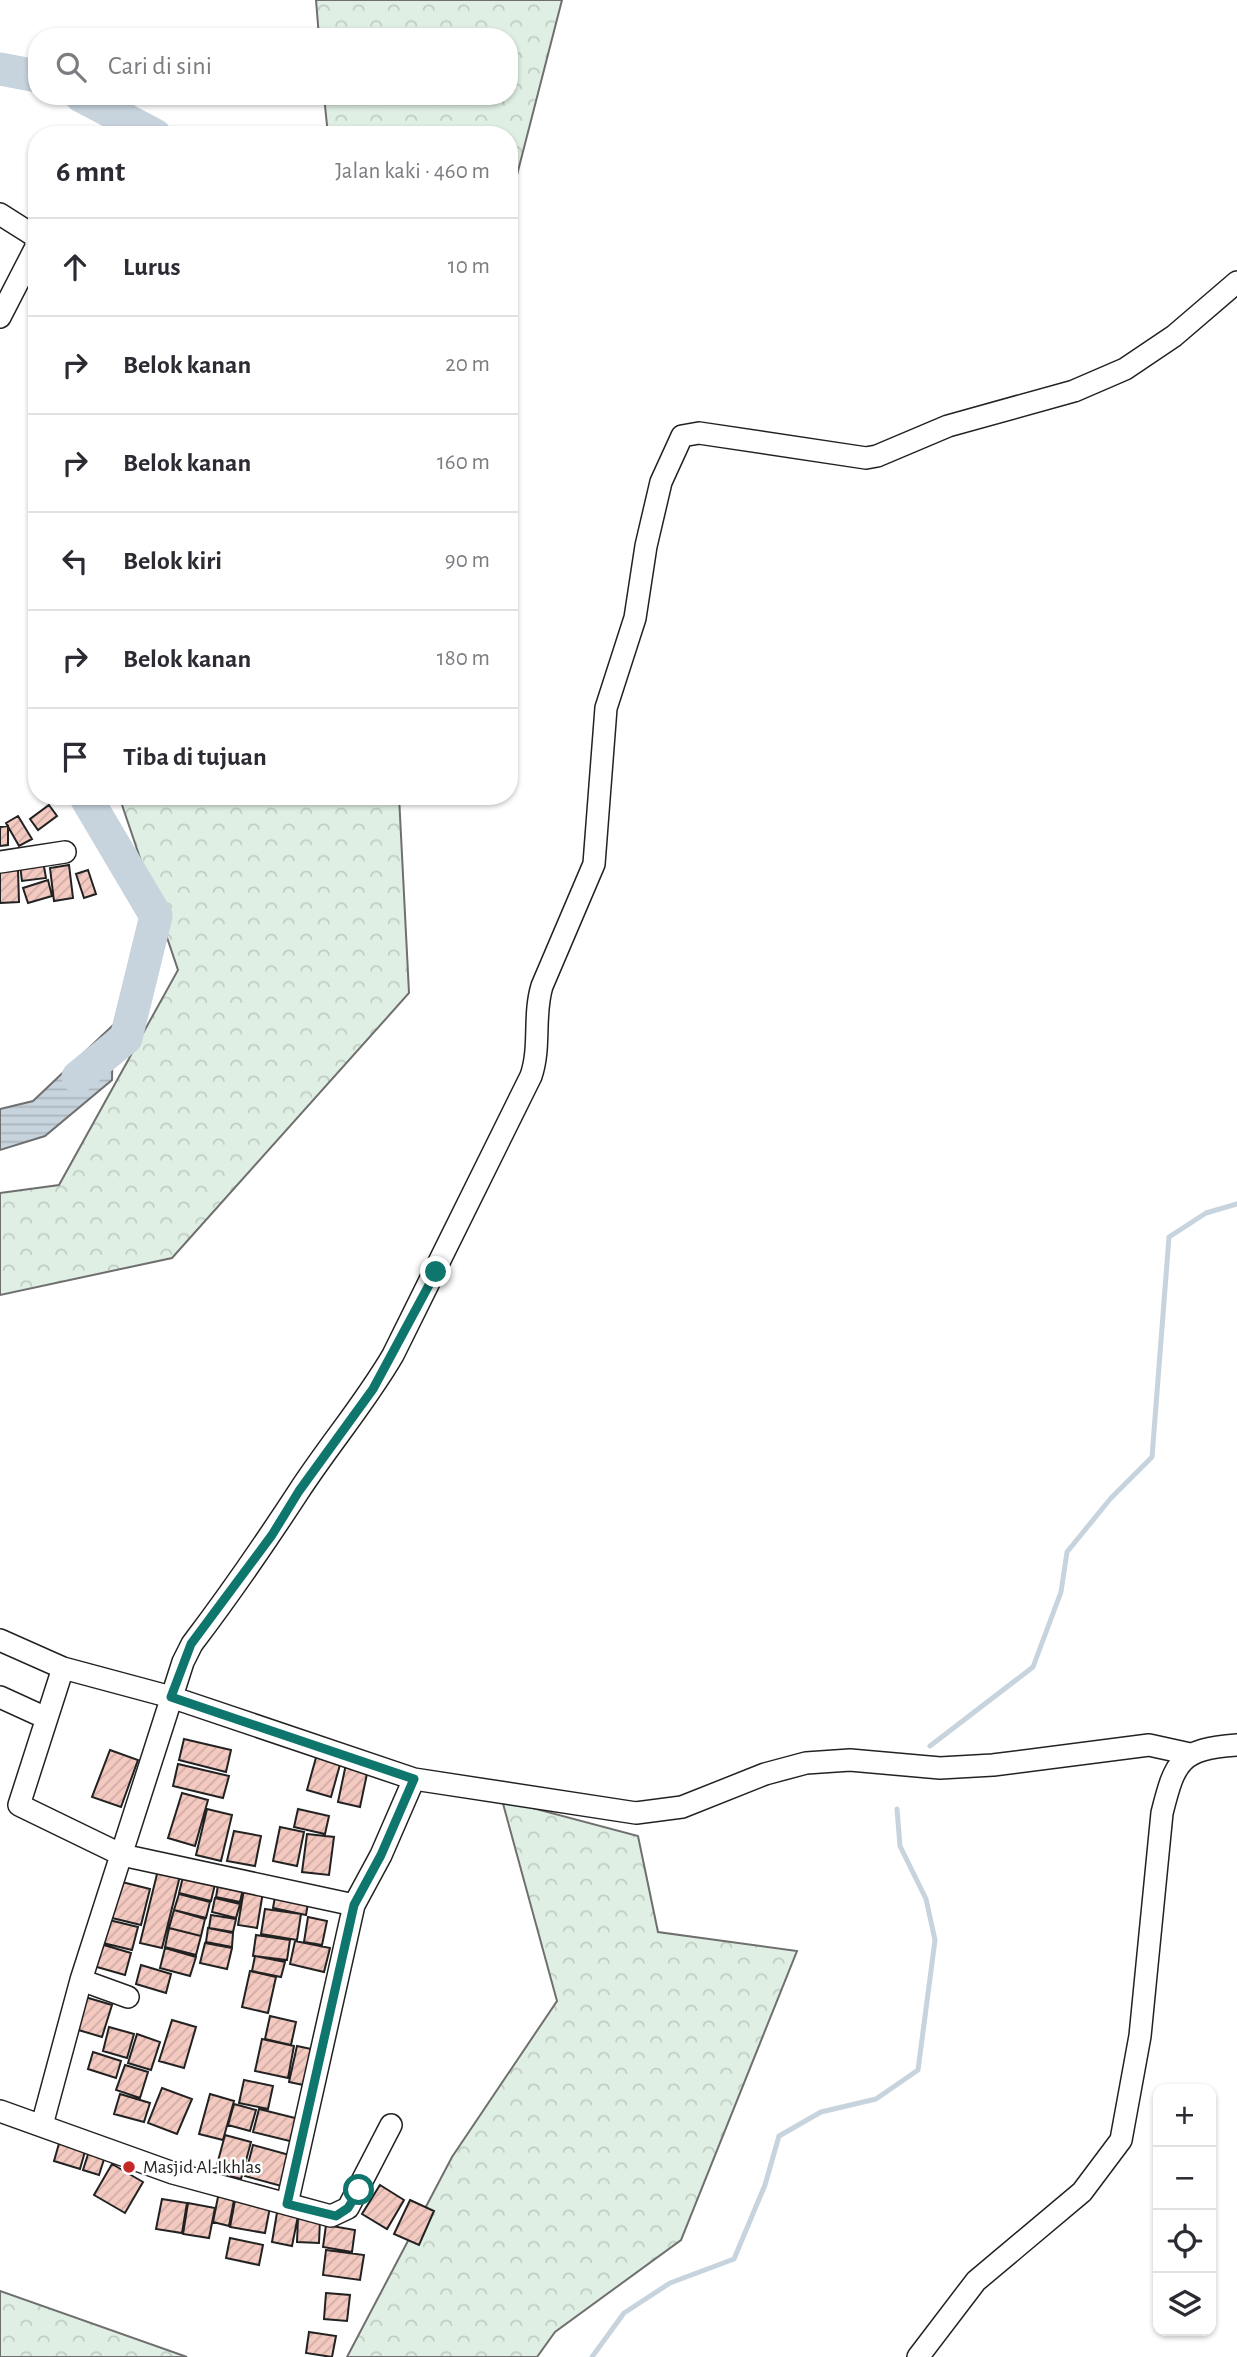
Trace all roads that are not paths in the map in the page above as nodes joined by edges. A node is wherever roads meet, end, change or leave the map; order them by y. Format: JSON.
{"nodes":[{"id":1,"x":0,"y":214,"type":"edge"},
{"id":2,"x":28,"y":232,"type":"edge"},
{"id":3,"x":28,"y":262,"type":"edge"},
{"id":4,"x":1237,"y":282,"type":"edge"},
{"id":5,"x":0,"y":317,"type":"edge"},
{"id":6,"x":65,"y":852,"type":"dead end"},
{"id":7,"x":0,"y":862,"type":"edge"},
{"id":8,"x":0,"y":1640,"type":"edge"},
{"id":9,"x":64,"y":1668,"type":"junction"},
{"id":10,"x":0,"y":1697,"type":"edge"},
{"id":11,"x":171,"y":1697,"type":"junction"},
{"id":12,"x":46,"y":1718,"type":"junction"},
{"id":13,"x":1237,"y":1745,"type":"edge"},
{"id":14,"x":1190,"y":1754,"type":"junction"},
{"id":15,"x":414,"y":1779,"type":"junction"},
{"id":16,"x":9,"y":1800,"type":"edge"},
{"id":17,"x":122,"y":1855,"type":"junction"},
{"id":18,"x":354,"y":1905,"type":"junction"},
{"id":19,"x":81,"y":1980,"type":"junction"},
{"id":20,"x":128,"y":1997,"type":"dead end"},
{"id":21,"x":0,"y":2111,"type":"edge"},
{"id":22,"x":42,"y":2124,"type":"junction"},
{"id":23,"x":391,"y":2124,"type":"dead end"},
{"id":24,"x":287,"y":2204,"type":"junction"},
{"id":25,"x":918,"y":2357,"type":"edge"}],
"edges":[{"from":1,"to":2,"type":"street"},
{"from":3,"to":5,"type":"street"},
{"from":4,"to":11,"type":"street"},
{"from":6,"to":7,"type":"street"},
{"from":8,"to":9,"type":"street"},
{"from":9,"to":11,"type":"street"},
{"from":9,"to":12,"type":"street"},
{"from":10,"to":12,"type":"street"},
{"from":11,"to":15,"type":"street"},
{"from":11,"to":17,"type":"street"},
{"from":12,"to":16,"type":"street"},
{"from":13,"to":14,"type":"street"},
{"from":14,"to":15,"type":"street"},
{"from":14,"to":25,"type":"street"},
{"from":15,"to":18,"type":"street"},
{"from":16,"to":17,"type":"street"},
{"from":17,"to":18,"type":"street"},
{"from":17,"to":19,"type":"street"},
{"from":18,"to":24,"type":"street"},
{"from":19,"to":20,"type":"street"},
{"from":19,"to":22,"type":"street"},
{"from":21,"to":22,"type":"street"},
{"from":22,"to":24,"type":"street"},
{"from":23,"to":24,"type":"street"}]}
